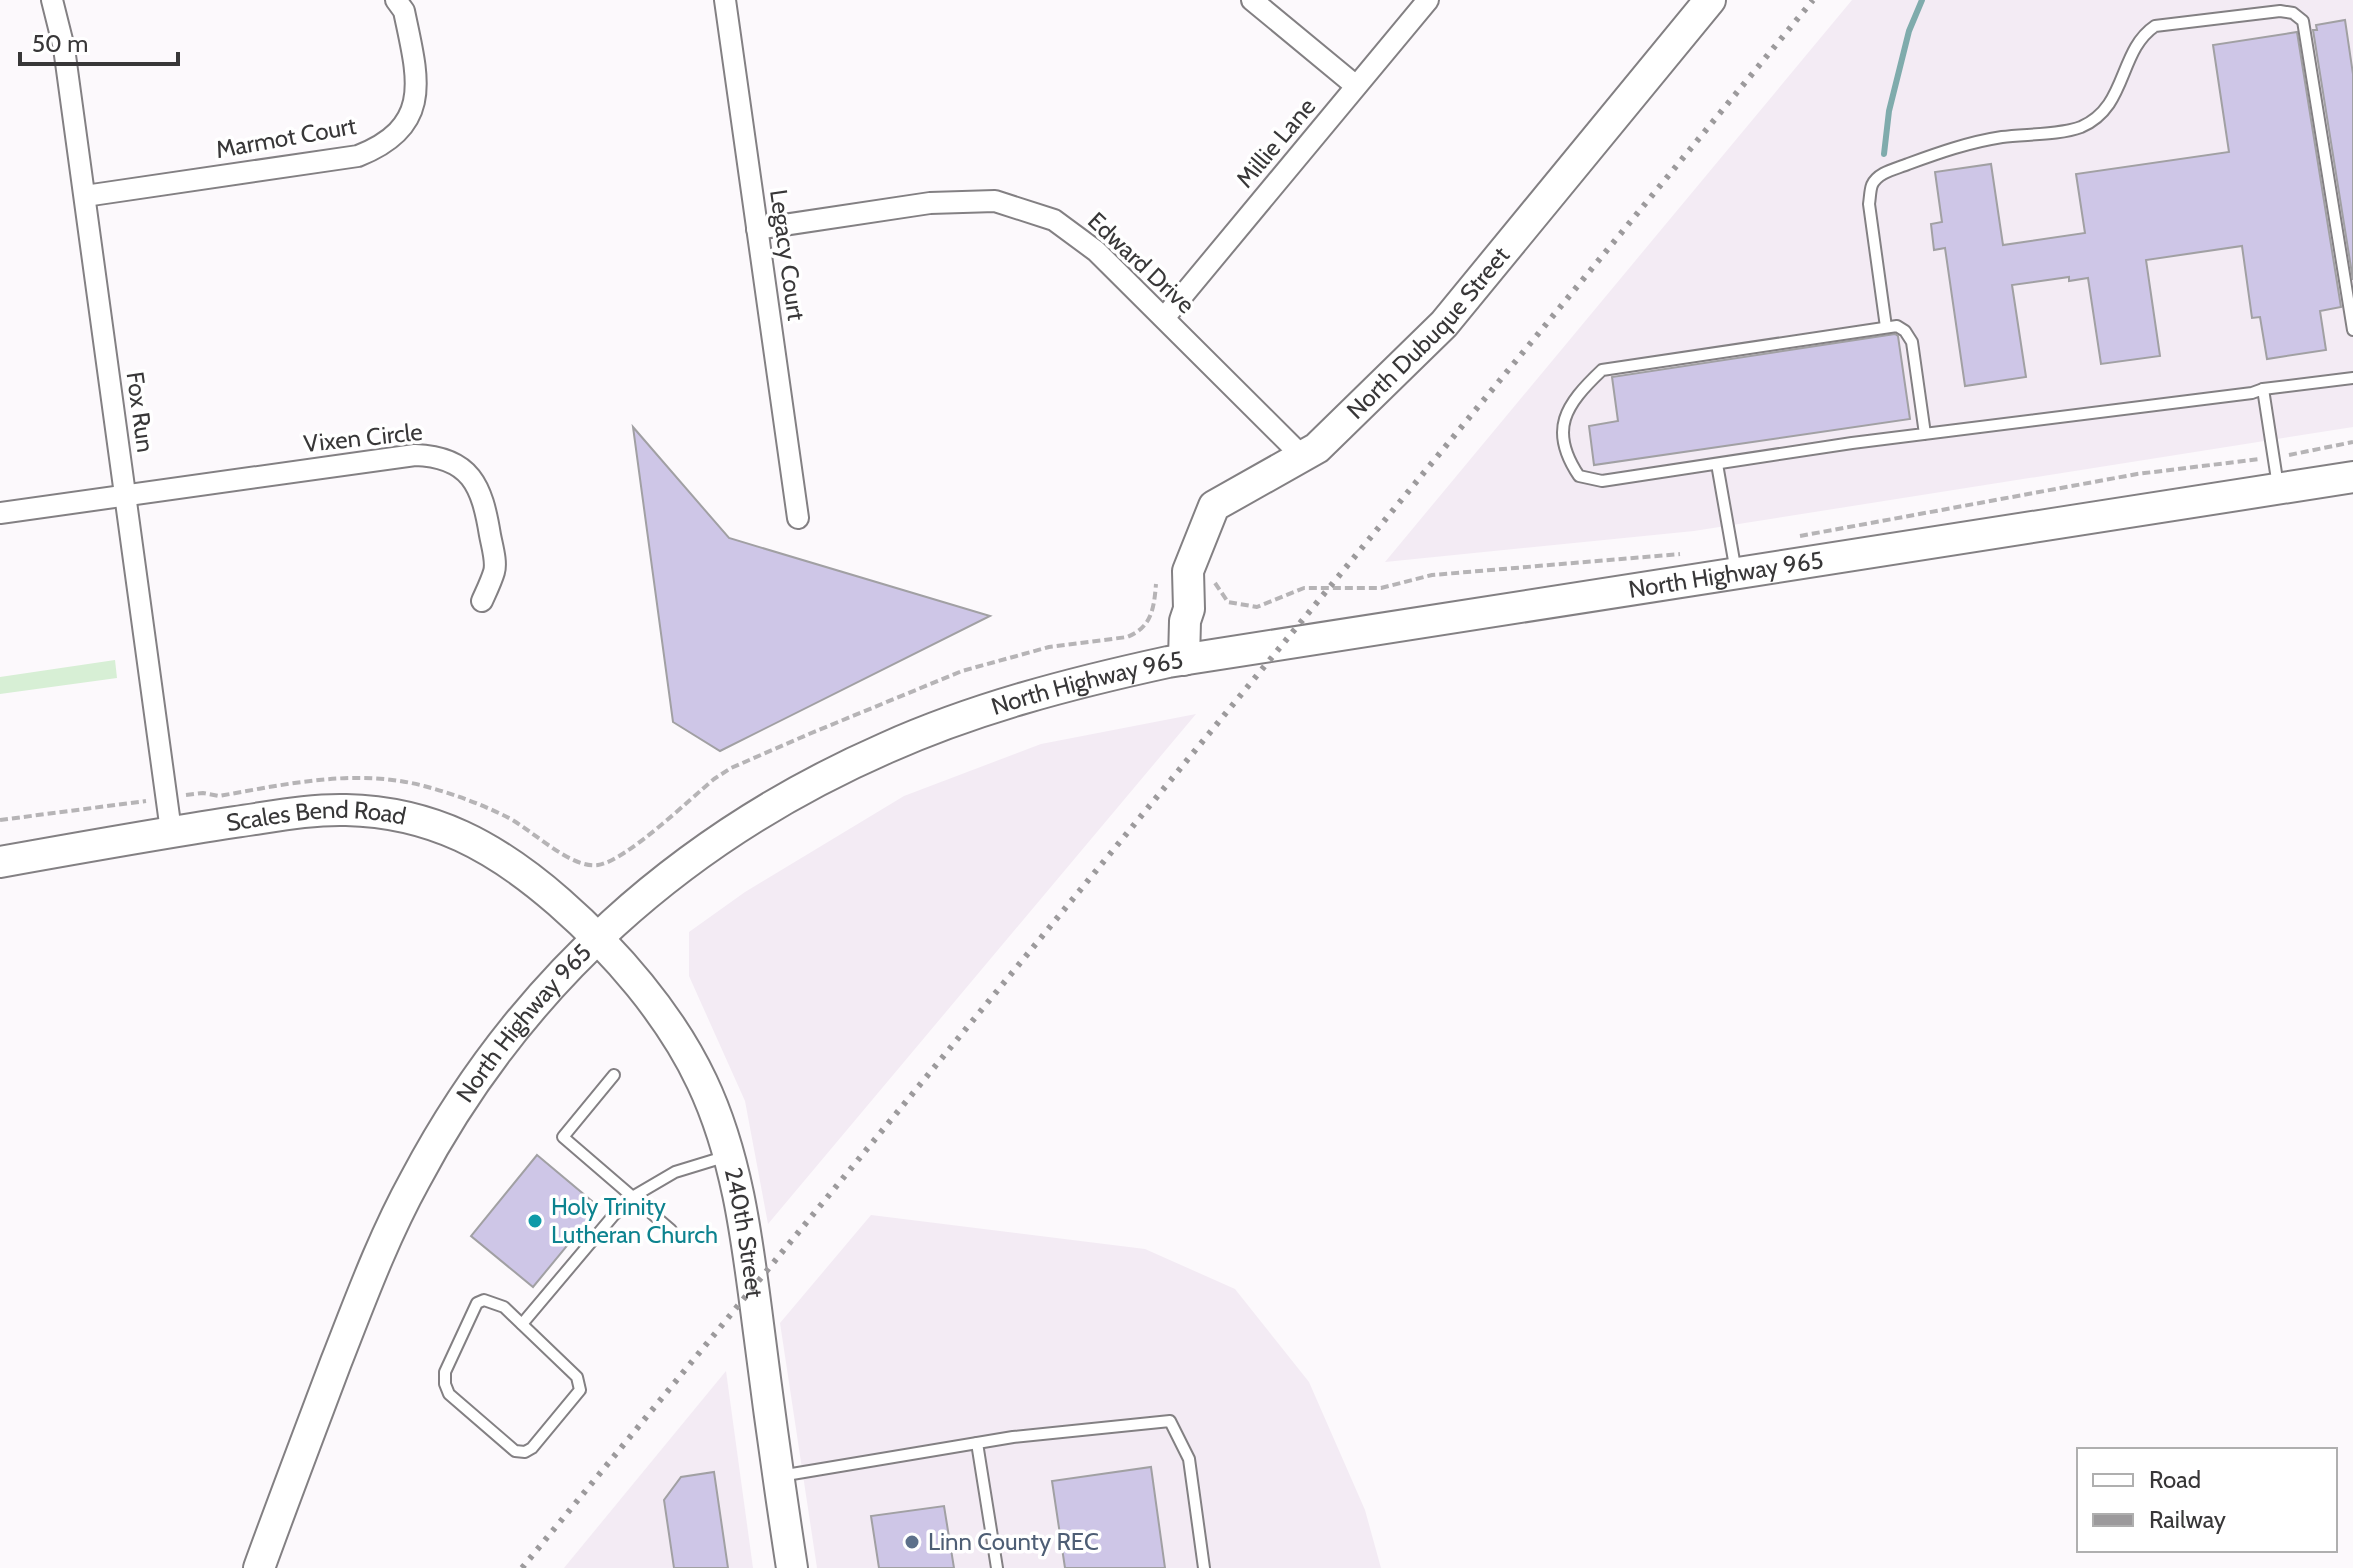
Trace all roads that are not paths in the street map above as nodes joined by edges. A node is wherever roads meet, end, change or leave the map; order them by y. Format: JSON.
{"nodes":[{"id":1,"x":52,"y":0,"type":"edge"},
{"id":2,"x":396,"y":0,"type":"edge"},
{"id":3,"x":725,"y":0,"type":"edge"},
{"id":4,"x":1252,"y":0,"type":"edge"},
{"id":5,"x":1428,"y":0,"type":"edge"},
{"id":6,"x":1710,"y":0,"type":"edge"},
{"id":7,"x":1356,"y":86,"type":"junction"},
{"id":8,"x":85,"y":196,"type":"junction"},
{"id":9,"x":757,"y":229,"type":"junction"},
{"id":10,"x":1164,"y":318,"type":"junction"},
{"id":11,"x":1886,"y":327,"type":"junction"},
{"id":12,"x":2353,"y":330,"type":"edge"},
{"id":13,"x":2353,"y":378,"type":"edge"},
{"id":14,"x":2263,"y":389,"type":"junction"},
{"id":15,"x":1925,"y":434,"type":"junction"},
{"id":16,"x":1302,"y":456,"type":"junction"},
{"id":17,"x":1717,"y":464,"type":"junction"},
{"id":18,"x":2353,"y":477,"type":"edge"},
{"id":19,"x":2278,"y":488,"type":"junction"},
{"id":20,"x":125,"y":495,"type":"junction"},
{"id":21,"x":0,"y":513,"type":"edge"},
{"id":22,"x":798,"y":518,"type":"dead end"},
{"id":23,"x":1737,"y":573,"type":"junction"},
{"id":24,"x":482,"y":601,"type":"dead end"},
{"id":25,"x":1184,"y":660,"type":"junction"},
{"id":26,"x":171,"y":831,"type":"junction"},
{"id":27,"x":0,"y":862,"type":"edge"},
{"id":28,"x":597,"y":937,"type":"junction"},
{"id":29,"x":614,"y":1075,"type":"dead end"},
{"id":30,"x":730,"y":1155,"type":"junction"},
{"id":31,"x":634,"y":1196,"type":"junction"},
{"id":32,"x":671,"y":1230,"type":"dead end"},
{"id":33,"x":522,"y":1324,"type":"junction"},
{"id":34,"x":977,"y":1443,"type":"junction"},
{"id":35,"x":778,"y":1476,"type":"junction"},
{"id":36,"x":259,"y":1568,"type":"edge"},
{"id":37,"x":792,"y":1568,"type":"edge"},
{"id":38,"x":997,"y":1568,"type":"edge"},
{"id":39,"x":1204,"y":1568,"type":"edge"}],
"edges":[{"from":1,"to":8,"type":"street","name":"Fox Run"},
{"from":2,"to":8,"type":"street","name":"Marmot Court"},
{"from":3,"to":9,"type":"street","name":"Legacy Court"},
{"from":4,"to":7,"type":"street"},
{"from":5,"to":7,"type":"street","name":"Millie Lane"},
{"from":6,"to":16,"type":"street","name":"North Dubuque Street"},
{"from":7,"to":10,"type":"street","name":"Millie Lane"},
{"from":8,"to":20,"type":"street","name":"Fox Run"},
{"from":9,"to":10,"type":"street","name":"Edward Drive"},
{"from":9,"to":22,"type":"street","name":"Legacy Court"},
{"from":10,"to":16,"type":"street","name":"Edward Drive"},
{"from":11,"to":12,"type":"lane"},
{"from":11,"to":15,"type":"lane"},
{"from":11,"to":17,"type":"lane"},
{"from":13,"to":14,"type":"lane"},
{"from":14,"to":15,"type":"lane"},
{"from":14,"to":19,"type":"lane"},
{"from":15,"to":17,"type":"lane"},
{"from":16,"to":25,"type":"street","name":"North Dubuque Street"},
{"from":17,"to":23,"type":"lane"},
{"from":18,"to":19,"type":"street","name":"North Highway 965"},
{"from":19,"to":23,"type":"street","name":"North Highway 965"},
{"from":20,"to":21,"type":"street","name":"Vixen Circle"},
{"from":20,"to":24,"type":"street","name":"Vixen Circle"},
{"from":20,"to":26,"type":"street","name":"Fox Run"},
{"from":23,"to":25,"type":"street","name":"North Highway 965"},
{"from":25,"to":28,"type":"street","name":"North Highway 965"},
{"from":26,"to":27,"type":"street","name":"Scales Bend Road"},
{"from":26,"to":28,"type":"street","name":"Scales Bend Road"},
{"from":28,"to":30,"type":"street","name":"240th Street"},
{"from":28,"to":36,"type":"street","name":"North Highway 965"},
{"from":29,"to":31,"type":"lane"},
{"from":30,"to":31,"type":"lane"},
{"from":30,"to":35,"type":"street","name":"240th Street"},
{"from":31,"to":32,"type":"lane"},
{"from":31,"to":33,"type":"lane"},
{"from":33,"to":33,"type":"lane"},
{"from":34,"to":35,"type":"lane"},
{"from":34,"to":38,"type":"lane"},
{"from":34,"to":39,"type":"lane"},
{"from":35,"to":37,"type":"street","name":"240th Street"}]}
